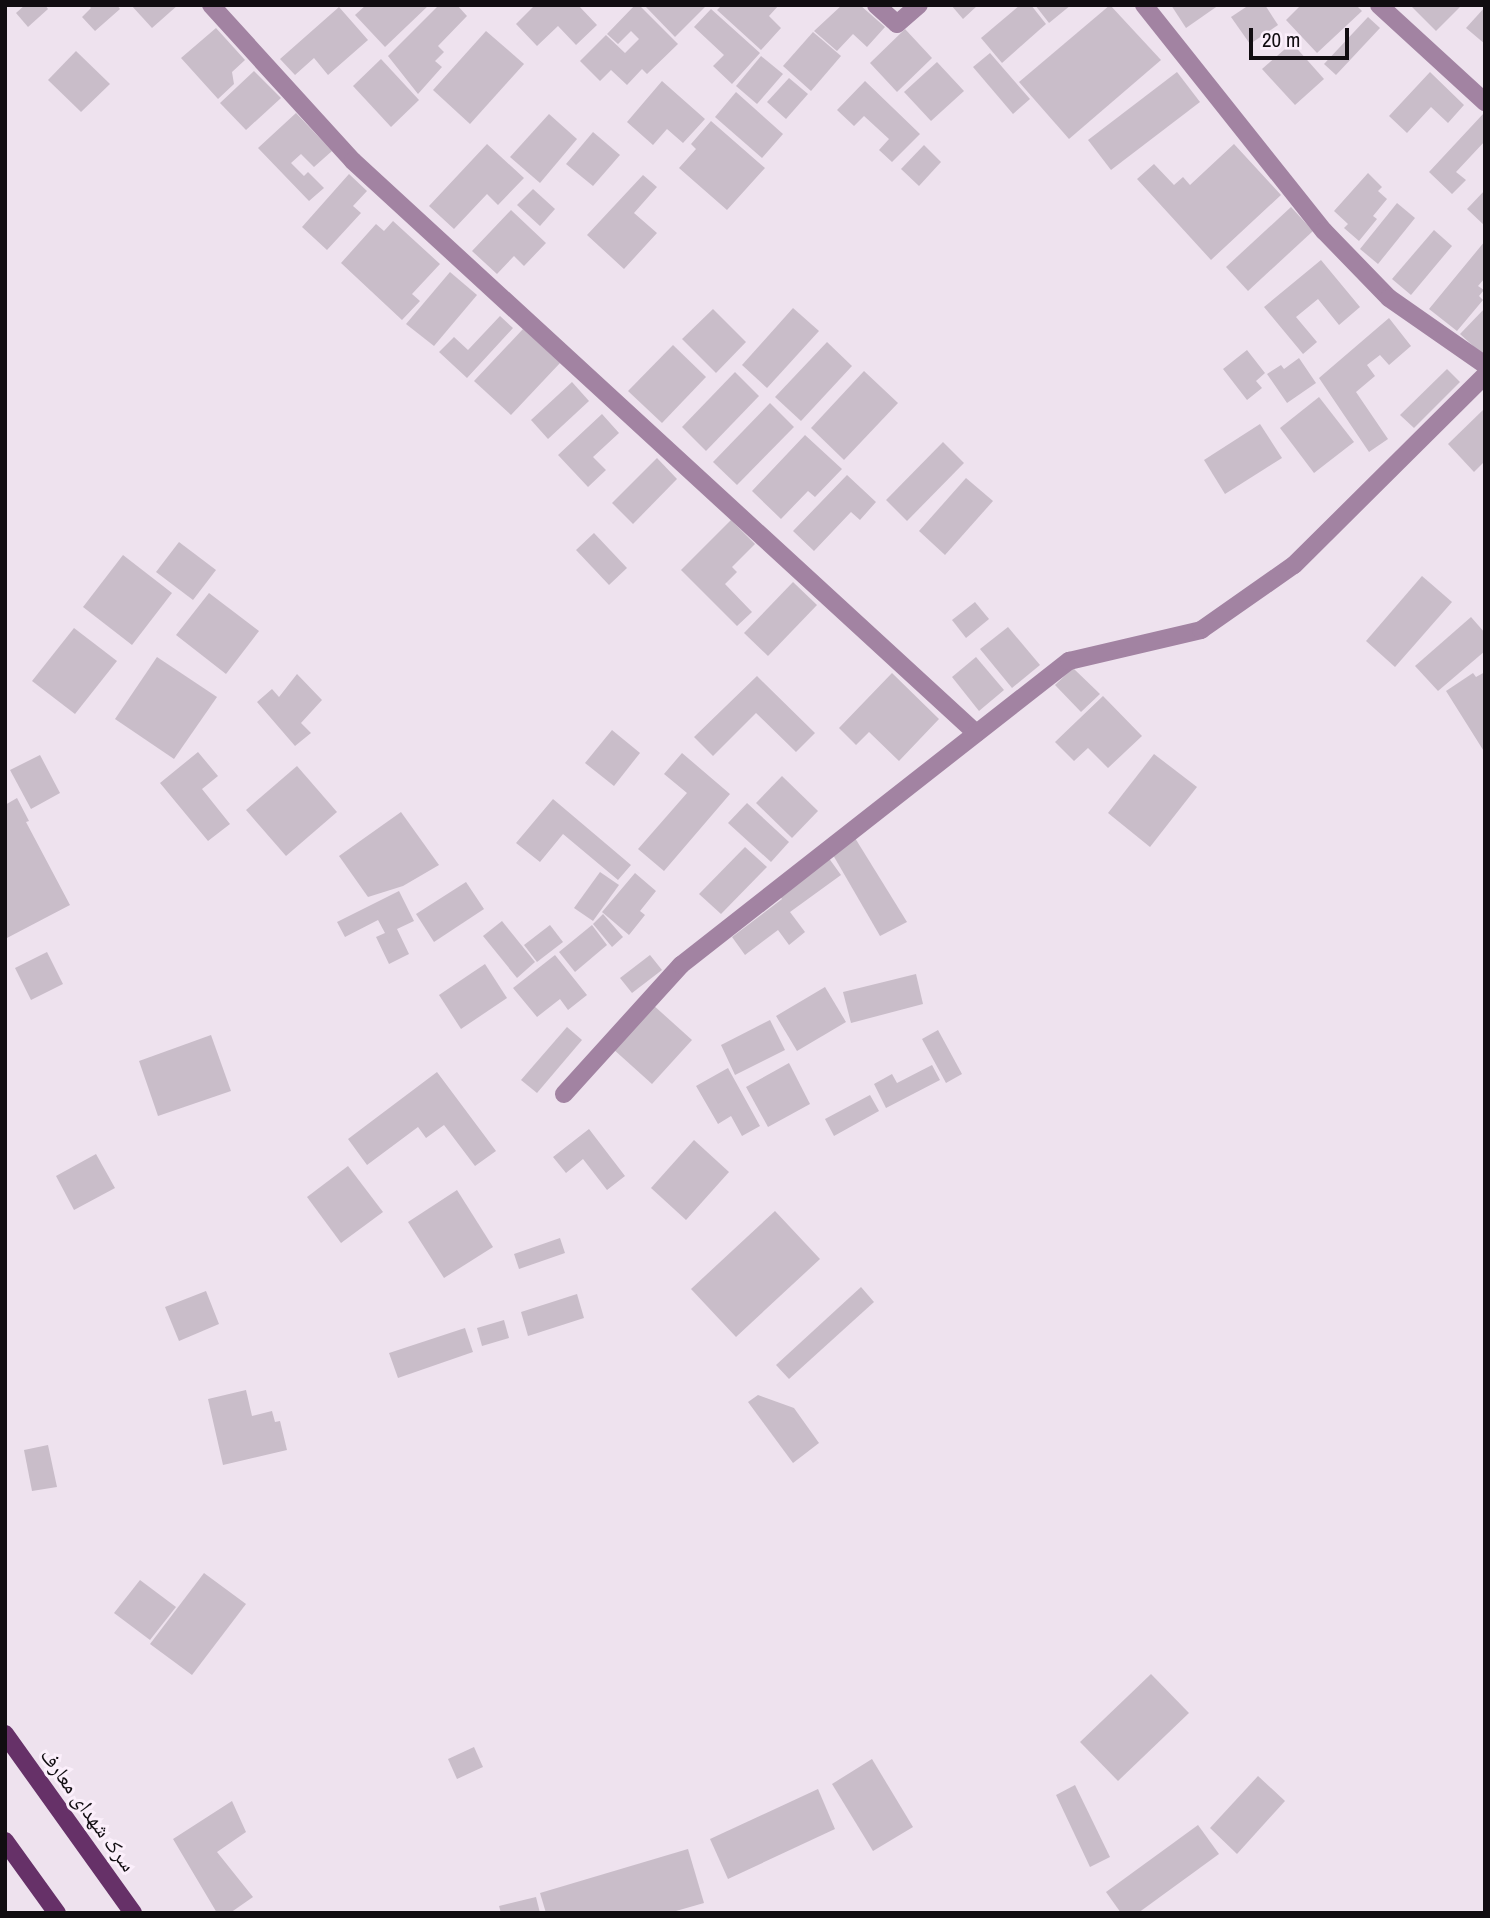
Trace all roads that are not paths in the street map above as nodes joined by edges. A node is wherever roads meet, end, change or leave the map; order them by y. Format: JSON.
{"nodes":[{"id":1,"x":211,"y":5,"type":"edge"},
{"id":2,"x":876,"y":5,"type":"edge"},
{"id":3,"x":919,"y":5,"type":"edge"},
{"id":4,"x":1144,"y":5,"type":"edge"},
{"id":5,"x":1379,"y":5,"type":"edge"},
{"id":6,"x":1485,"y":102,"type":"edge"},
{"id":7,"x":1485,"y":365,"type":"edge"},
{"id":8,"x":1485,"y":375,"type":"edge"},
{"id":9,"x":976,"y":733,"type":"junction"},
{"id":10,"x":564,"y":1094,"type":"dead end"},
{"id":11,"x":5,"y":1734,"type":"edge"},
{"id":12,"x":5,"y":1840,"type":"edge"},
{"id":13,"x":57,"y":1913,"type":"edge"},
{"id":14,"x":133,"y":1913,"type":"edge"}],
"edges":[{"from":1,"to":9,"type":"street"},
{"from":2,"to":3,"type":"street"},
{"from":4,"to":7,"type":"street"},
{"from":5,"to":6,"type":"street"},
{"from":8,"to":9,"type":"street"},
{"from":9,"to":10,"type":"street"},
{"from":11,"to":14,"type":"main road","name":"سرک شهدای معارف"},
{"from":12,"to":13,"type":"main road"}]}
